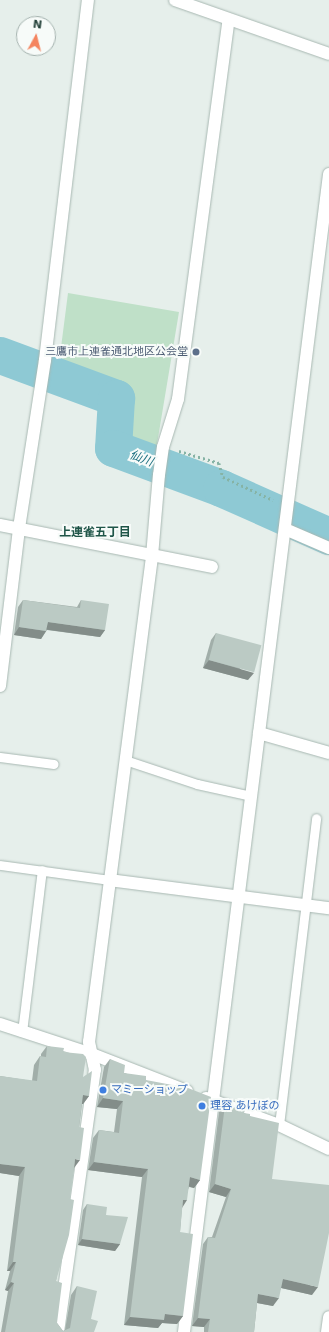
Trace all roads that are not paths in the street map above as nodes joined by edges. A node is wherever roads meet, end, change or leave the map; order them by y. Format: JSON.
{"nodes":[{"id":1,"x":88,"y":0,"type":"edge"},
{"id":2,"x":175,"y":0,"type":"edge"},
{"id":3,"x":229,"y":19,"type":"junction"},
{"id":4,"x":329,"y":54,"type":"edge"},
{"id":5,"x":329,"y":174,"type":"edge"},
{"id":6,"x":0,"y":525,"type":"edge"},
{"id":7,"x":19,"y":528,"type":"junction"},
{"id":8,"x":285,"y":528,"type":"junction"},
{"id":9,"x":329,"y":548,"type":"edge"},
{"id":10,"x":152,"y":556,"type":"junction"},
{"id":11,"x":212,"y":567,"type":"dead end"},
{"id":12,"x":2,"y":646,"type":"edge"},
{"id":13,"x":0,"y":686,"type":"edge"},
{"id":14,"x":259,"y":733,"type":"junction"},
{"id":15,"x":329,"y":753,"type":"edge"},
{"id":16,"x":0,"y":757,"type":"edge"},
{"id":17,"x":126,"y":760,"type":"junction"},
{"id":18,"x":54,"y":764,"type":"dead end"},
{"id":19,"x":251,"y":796,"type":"junction"},
{"id":20,"x":316,"y":818,"type":"dead end"},
{"id":21,"x":0,"y":865,"type":"edge"},
{"id":22,"x":42,"y":870,"type":"junction"},
{"id":23,"x":109,"y":880,"type":"junction"},
{"id":24,"x":238,"y":896,"type":"junction"},
{"id":25,"x":306,"y":905,"type":"junction"},
{"id":26,"x":329,"y":908,"type":"edge"},
{"id":27,"x":0,"y":1024,"type":"edge"},
{"id":28,"x":22,"y":1032,"type":"junction"},
{"id":29,"x":92,"y":1054,"type":"junction"},
{"id":30,"x":214,"y":1101,"type":"junction"},
{"id":31,"x":279,"y":1125,"type":"junction"},
{"id":32,"x":329,"y":1149,"type":"edge"},
{"id":33,"x":329,"y":1317,"type":"edge"},
{"id":34,"x":58,"y":1332,"type":"edge"},
{"id":35,"x":184,"y":1332,"type":"edge"},
{"id":36,"x":327,"y":1332,"type":"edge"}],
"edges":[{"from":1,"to":7,"type":"street"},
{"from":2,"to":3,"type":"street"},
{"from":3,"to":4,"type":"street"},
{"from":3,"to":10,"type":"street"},
{"from":5,"to":8,"type":"street"},
{"from":6,"to":7,"type":"street"},
{"from":7,"to":10,"type":"street"},
{"from":7,"to":12,"type":"street"},
{"from":8,"to":9,"type":"street"},
{"from":8,"to":14,"type":"street"},
{"from":10,"to":11,"type":"street"},
{"from":10,"to":17,"type":"street"},
{"from":12,"to":13,"type":"street"},
{"from":14,"to":15,"type":"street"},
{"from":14,"to":19,"type":"street"},
{"from":16,"to":18,"type":"lane"},
{"from":17,"to":19,"type":"lane"},
{"from":17,"to":23,"type":"street"},
{"from":19,"to":24,"type":"street"},
{"from":20,"to":25,"type":"lane"},
{"from":21,"to":22,"type":"lane"},
{"from":22,"to":23,"type":"lane"},
{"from":22,"to":28,"type":"lane"},
{"from":23,"to":24,"type":"street"},
{"from":23,"to":29,"type":"street"},
{"from":24,"to":25,"type":"street"},
{"from":24,"to":30,"type":"street"},
{"from":25,"to":26,"type":"street"},
{"from":25,"to":31,"type":"lane"},
{"from":27,"to":28,"type":"street"},
{"from":28,"to":29,"type":"street"},
{"from":29,"to":30,"type":"street"},
{"from":29,"to":34,"type":"street"},
{"from":30,"to":31,"type":"street"},
{"from":30,"to":35,"type":"street"},
{"from":31,"to":32,"type":"street"},
{"from":33,"to":36,"type":"street"}]}
